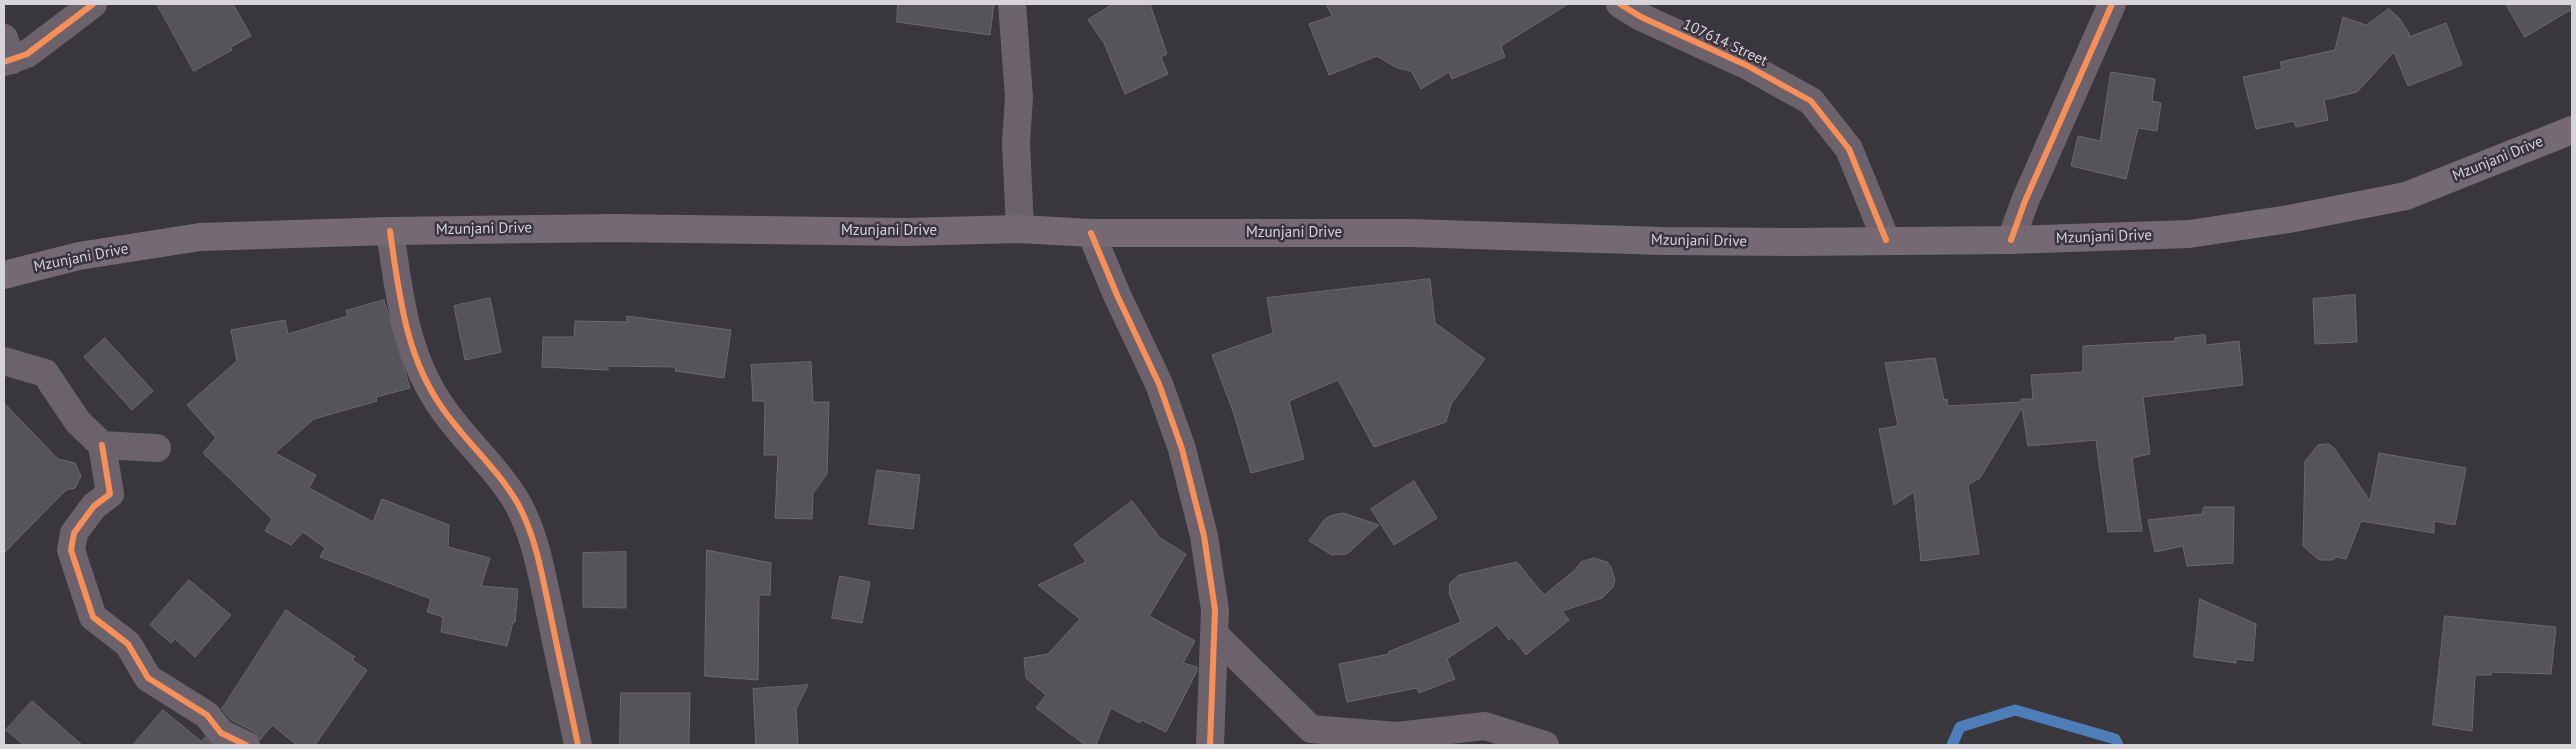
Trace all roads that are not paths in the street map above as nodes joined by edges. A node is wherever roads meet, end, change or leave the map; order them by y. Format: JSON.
{"nodes":[{"id":1,"x":93,"y":4,"type":"edge"},
{"id":2,"x":1012,"y":4,"type":"edge"},
{"id":3,"x":1620,"y":4,"type":"edge"},
{"id":4,"x":2112,"y":4,"type":"edge"},
{"id":5,"x":7,"y":53,"type":"edge"},
{"id":6,"x":2572,"y":130,"type":"edge"},
{"id":7,"x":1020,"y":229,"type":"junction"},
{"id":8,"x":390,"y":230,"type":"junction"},
{"id":9,"x":1092,"y":233,"type":"junction"},
{"id":10,"x":1886,"y":240,"type":"junction"},
{"id":11,"x":2011,"y":240,"type":"junction"},
{"id":12,"x":4,"y":275,"type":"edge"},
{"id":13,"x":4,"y":361,"type":"edge"},
{"id":14,"x":102,"y":445,"type":"junction"},
{"id":15,"x":157,"y":448,"type":"dead end"},
{"id":16,"x":1214,"y":634,"type":"junction"},
{"id":17,"x":246,"y":745,"type":"edge"},
{"id":18,"x":578,"y":745,"type":"edge"},
{"id":19,"x":1210,"y":745,"type":"edge"},
{"id":20,"x":1545,"y":745,"type":"edge"}],
"edges":[{"from":1,"to":5,"type":"street"},
{"from":2,"to":7,"type":"street"},
{"from":3,"to":10,"type":"street","name":"107614 Street"},
{"from":4,"to":11,"type":"street"},
{"from":6,"to":11,"type":"main road","name":"Mzunjani Drive"},
{"from":7,"to":8,"type":"main road","name":"Mzunjani Drive"},
{"from":7,"to":9,"type":"main road","name":"Mzunjani Drive"},
{"from":8,"to":12,"type":"main road","name":"Mzunjani Drive"},
{"from":8,"to":18,"type":"street"},
{"from":9,"to":10,"type":"main road","name":"Mzunjani Drive"},
{"from":9,"to":16,"type":"street"},
{"from":10,"to":11,"type":"main road","name":"Mzunjani Drive"},
{"from":13,"to":14,"type":"street"},
{"from":14,"to":15,"type":"street"},
{"from":14,"to":17,"type":"street"},
{"from":16,"to":19,"type":"street"},
{"from":16,"to":20,"type":"street"}]}
